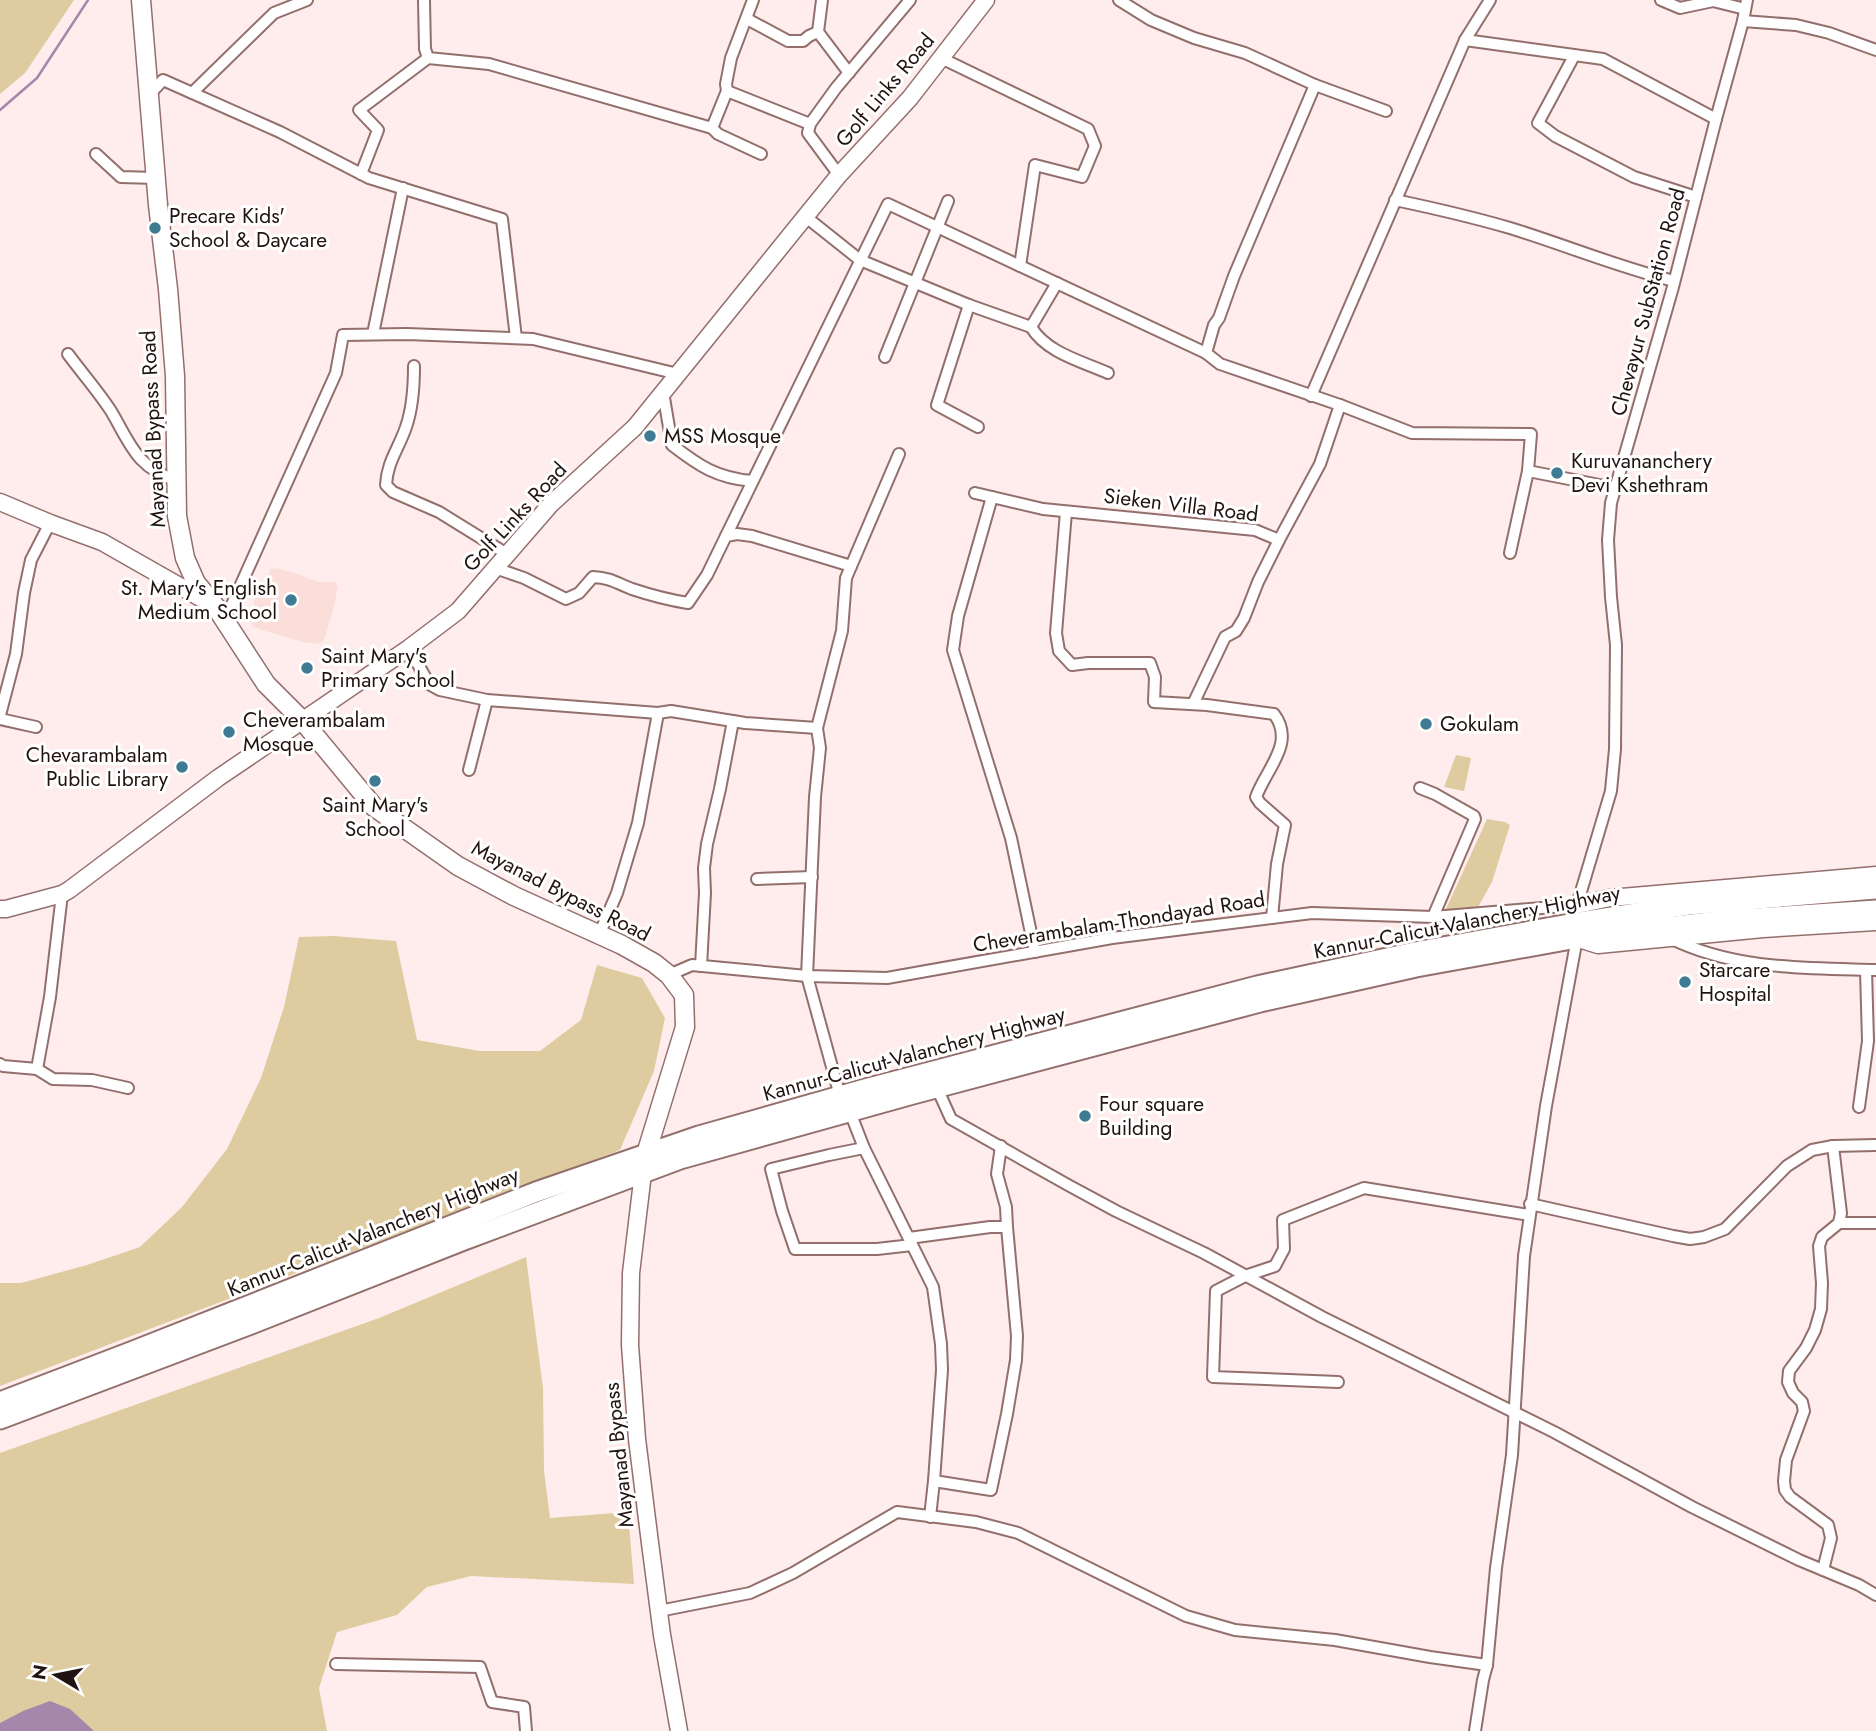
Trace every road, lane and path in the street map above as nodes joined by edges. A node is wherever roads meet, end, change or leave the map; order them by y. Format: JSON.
{"nodes":[{"id":1,"x":141,"y":0,"type":"edge"},
{"id":2,"x":307,"y":0,"type":"edge"},
{"id":3,"x":424,"y":0,"type":"edge"},
{"id":4,"x":753,"y":0,"type":"edge"},
{"id":5,"x":822,"y":0,"type":"edge"},
{"id":6,"x":910,"y":0,"type":"edge"},
{"id":7,"x":986,"y":0,"type":"edge"},
{"id":8,"x":1119,"y":0,"type":"edge"},
{"id":9,"x":1490,"y":0,"type":"edge"},
{"id":10,"x":1661,"y":0,"type":"edge"},
{"id":11,"x":1745,"y":10,"type":"edge"},
{"id":12,"x":747,"y":19,"type":"junction"},
{"id":13,"x":818,"y":32,"type":"junction"},
{"id":14,"x":1465,"y":40,"type":"junction"},
{"id":15,"x":1876,"y":50,"type":"edge"},
{"id":16,"x":1574,"y":55,"type":"junction"},
{"id":17,"x":428,"y":58,"type":"junction"},
{"id":18,"x":941,"y":58,"type":"junction"},
{"id":19,"x":849,"y":73,"type":"junction"},
{"id":20,"x":1315,"y":85,"type":"junction"},
{"id":21,"x":727,"y":91,"type":"junction"},
{"id":22,"x":192,"y":93,"type":"junction"},
{"id":23,"x":148,"y":96,"type":"junction"},
{"id":24,"x":1386,"y":111,"type":"dead end"},
{"id":25,"x":1716,"y":119,"type":"junction"},
{"id":26,"x":810,"y":124,"type":"junction"},
{"id":27,"x":712,"y":128,"type":"junction"},
{"id":28,"x":96,"y":154,"type":"dead end"},
{"id":29,"x":761,"y":154,"type":"dead end"},
{"id":30,"x":361,"y":174,"type":"junction"},
{"id":31,"x":839,"y":175,"type":"junction"},
{"id":32,"x":156,"y":178,"type":"junction"},
{"id":33,"x":403,"y":188,"type":"junction"},
{"id":34,"x":1696,"y":197,"type":"junction"},
{"id":35,"x":1395,"y":200,"type":"junction"},
{"id":36,"x":948,"y":201,"type":"dead end"},
{"id":37,"x":806,"y":217,"type":"junction"},
{"id":38,"x":938,"y":227,"type":"junction"},
{"id":39,"x":860,"y":261,"type":"junction"},
{"id":40,"x":1020,"y":266,"type":"junction"},
{"id":41,"x":1674,"y":281,"type":"junction"},
{"id":42,"x":914,"y":283,"type":"junction"},
{"id":43,"x":1057,"y":284,"type":"junction"},
{"id":44,"x":969,"y":306,"type":"junction"},
{"id":45,"x":1031,"y":327,"type":"junction"},
{"id":46,"x":373,"y":334,"type":"junction"},
{"id":47,"x":516,"y":338,"type":"junction"},
{"id":48,"x":1206,"y":353,"type":"junction"},
{"id":49,"x":68,"y":354,"type":"dead end"},
{"id":50,"x":884,"y":357,"type":"dead end"},
{"id":51,"x":414,"y":366,"type":"dead end"},
{"id":52,"x":1108,"y":373,"type":"dead end"},
{"id":53,"x":678,"y":374,"type":"junction"},
{"id":54,"x":663,"y":392,"type":"junction"},
{"id":55,"x":1311,"y":396,"type":"junction"},
{"id":56,"x":1340,"y":405,"type":"junction"},
{"id":57,"x":978,"y":427,"type":"dead end"},
{"id":58,"x":899,"y":454,"type":"dead end"},
{"id":59,"x":1528,"y":471,"type":"junction"},
{"id":60,"x":177,"y":481,"type":"junction"},
{"id":61,"x":752,"y":481,"type":"junction"},
{"id":62,"x":1615,"y":488,"type":"junction"},
{"id":63,"x":975,"y":494,"type":"dead end"},
{"id":64,"x":992,"y":497,"type":"junction"},
{"id":65,"x":0,"y":502,"type":"edge"},
{"id":66,"x":1066,"y":512,"type":"junction"},
{"id":67,"x":50,"y":523,"type":"junction"},
{"id":68,"x":726,"y":537,"type":"junction"},
{"id":69,"x":1279,"y":540,"type":"junction"},
{"id":70,"x":1510,"y":553,"type":"dead end"},
{"id":71,"x":508,"y":554,"type":"junction"},
{"id":72,"x":851,"y":566,"type":"junction"},
{"id":73,"x":495,"y":568,"type":"junction"},
{"id":74,"x":197,"y":592,"type":"junction"},
{"id":75,"x":220,"y":613,"type":"junction"},
{"id":76,"x":409,"y":648,"type":"junction"},
{"id":77,"x":487,"y":700,"type":"junction"},
{"id":78,"x":1193,"y":705,"type":"junction"},
{"id":79,"x":658,"y":713,"type":"junction"},
{"id":80,"x":0,"y":717,"type":"edge"},
{"id":81,"x":302,"y":720,"type":"junction"},
{"id":82,"x":733,"y":721,"type":"junction"},
{"id":83,"x":36,"y":727,"type":"dead end"},
{"id":84,"x":817,"y":729,"type":"junction"},
{"id":85,"x":470,"y":770,"type":"dead end"},
{"id":86,"x":1420,"y":788,"type":"dead end"},
{"id":87,"x":812,"y":877,"type":"junction"},
{"id":88,"x":757,"y":878,"type":"dead end"},
{"id":89,"x":1872,"y":882,"type":"edge"},
{"id":90,"x":62,"y":894,"type":"junction"},
{"id":91,"x":1577,"y":905,"type":"junction"},
{"id":92,"x":0,"y":909,"type":"edge"},
{"id":93,"x":1433,"y":917,"type":"junction"},
{"id":94,"x":1873,"y":917,"type":"edge"},
{"id":95,"x":1272,"y":918,"type":"junction"},
{"id":96,"x":599,"y":935,"type":"junction"},
{"id":97,"x":1670,"y":938,"type":"junction"},
{"id":98,"x":1577,"y":939,"type":"junction"},
{"id":99,"x":1035,"y":952,"type":"junction"},
{"id":100,"x":701,"y":966,"type":"junction"},
{"id":101,"x":1871,"y":970,"type":"edge"},
{"id":102,"x":669,"y":975,"type":"junction"},
{"id":103,"x":807,"y":976,"type":"junction"},
{"id":104,"x":1872,"y":1041,"type":"edge"},
{"id":105,"x":1,"y":1069,"type":"edge"},
{"id":106,"x":37,"y":1069,"type":"junction"},
{"id":107,"x":128,"y":1088,"type":"dead end"},
{"id":108,"x":937,"y":1088,"type":"junction"},
{"id":109,"x":845,"y":1104,"type":"junction"},
{"id":110,"x":1859,"y":1107,"type":"dead end"},
{"id":111,"x":1876,"y":1144,"type":"edge"},
{"id":112,"x":1001,"y":1146,"type":"junction"},
{"id":113,"x":1833,"y":1146,"type":"junction"},
{"id":114,"x":864,"y":1148,"type":"junction"},
{"id":115,"x":645,"y":1163,"type":"junction"},
{"id":116,"x":1530,"y":1210,"type":"junction"},
{"id":117,"x":1839,"y":1223,"type":"junction"},
{"id":118,"x":1876,"y":1223,"type":"edge"},
{"id":119,"x":1007,"y":1227,"type":"junction"},
{"id":120,"x":910,"y":1242,"type":"junction"},
{"id":121,"x":1245,"y":1276,"type":"junction"},
{"id":122,"x":1338,"y":1382,"type":"dead end"},
{"id":123,"x":0,"y":1402,"type":"edge"},
{"id":124,"x":1516,"y":1414,"type":"junction"},
{"id":125,"x":0,"y":1419,"type":"edge"},
{"id":126,"x":934,"y":1481,"type":"junction"},
{"id":127,"x":930,"y":1517,"type":"junction"},
{"id":128,"x":1823,"y":1570,"type":"junction"},
{"id":129,"x":1876,"y":1595,"type":"edge"},
{"id":130,"x":659,"y":1611,"type":"junction"},
{"id":131,"x":336,"y":1664,"type":"dead end"},
{"id":132,"x":1487,"y":1665,"type":"junction"},
{"id":133,"x":526,"y":1731,"type":"edge"},
{"id":134,"x":679,"y":1731,"type":"edge"},
{"id":135,"x":1475,"y":1731,"type":"edge"}],
"edges":[{"from":1,"to":23,"type":"main road","name":"Mayanad Bypass Road"},
{"from":2,"to":22,"type":"street"},
{"from":3,"to":17,"type":"street"},
{"from":4,"to":12,"type":"street"},
{"from":5,"to":13,"type":"street"},
{"from":6,"to":19,"type":"street"},
{"from":7,"to":18,"type":"main road","name":"Golf Links Road"},
{"from":8,"to":20,"type":"street"},
{"from":9,"to":14,"type":"street"},
{"from":10,"to":11,"type":"street"},
{"from":11,"to":15,"type":"street"},
{"from":11,"to":25,"type":"street","name":"Chevayur SubStation Road"},
{"from":12,"to":13,"type":"street"},
{"from":12,"to":21,"type":"street"},
{"from":13,"to":19,"type":"street"},
{"from":14,"to":16,"type":"street"},
{"from":14,"to":35,"type":"street"},
{"from":16,"to":25,"type":"street"},
{"from":16,"to":34,"type":"street"},
{"from":17,"to":27,"type":"street"},
{"from":17,"to":30,"type":"street"},
{"from":18,"to":31,"type":"main road","name":"Golf Links Road"},
{"from":18,"to":40,"type":"street"},
{"from":19,"to":26,"type":"street"},
{"from":20,"to":24,"type":"street"},
{"from":20,"to":48,"type":"street"},
{"from":21,"to":26,"type":"street"},
{"from":21,"to":27,"type":"street"},
{"from":22,"to":23,"type":"street"},
{"from":22,"to":30,"type":"street"},
{"from":23,"to":32,"type":"main road","name":"Mayanad Bypass Road"},
{"from":25,"to":34,"type":"street","name":"Chevayur SubStation Road"},
{"from":26,"to":31,"type":"street"},
{"from":27,"to":29,"type":"street"},
{"from":28,"to":32,"type":"street"},
{"from":30,"to":33,"type":"street"},
{"from":31,"to":37,"type":"main road","name":"Golf Links Road"},
{"from":32,"to":60,"type":"main road","name":"Mayanad Bypass Road"},
{"from":33,"to":46,"type":"street"},
{"from":33,"to":47,"type":"street"},
{"from":34,"to":41,"type":"street","name":"Chevayur SubStation Road"},
{"from":35,"to":41,"type":"street"},
{"from":35,"to":55,"type":"street"},
{"from":36,"to":38,"type":"street"},
{"from":37,"to":39,"type":"street"},
{"from":37,"to":53,"type":"main road","name":"Golf Links Road"},
{"from":38,"to":39,"type":"street"},
{"from":38,"to":40,"type":"street"},
{"from":38,"to":42,"type":"street"},
{"from":39,"to":42,"type":"street"},
{"from":39,"to":61,"type":"street"},
{"from":40,"to":43,"type":"street"},
{"from":41,"to":62,"type":"street","name":"Chevayur SubStation Road"},
{"from":42,"to":44,"type":"street"},
{"from":42,"to":50,"type":"street"},
{"from":43,"to":45,"type":"street"},
{"from":43,"to":48,"type":"street"},
{"from":44,"to":45,"type":"street"},
{"from":44,"to":57,"type":"street"},
{"from":45,"to":52,"type":"street"},
{"from":46,"to":47,"type":"street"},
{"from":46,"to":75,"type":"street"},
{"from":47,"to":53,"type":"street"},
{"from":48,"to":55,"type":"street"},
{"from":49,"to":60,"type":"street"},
{"from":51,"to":71,"type":"street"},
{"from":53,"to":54,"type":"main road","name":"Golf Links Road"},
{"from":54,"to":61,"type":"street"},
{"from":54,"to":71,"type":"main road","name":"Golf Links Road"},
{"from":55,"to":56,"type":"street"},
{"from":56,"to":59,"type":"street"},
{"from":56,"to":69,"type":"street"},
{"from":58,"to":72,"type":"street"},
{"from":59,"to":62,"type":"street"},
{"from":59,"to":70,"type":"street"},
{"from":60,"to":74,"type":"main road","name":"Mayanad Bypass Road"},
{"from":61,"to":68,"type":"street"},
{"from":62,"to":91,"type":"street","name":"Chevayur SubStation Road"},
{"from":63,"to":64,"type":"street","name":"Sieken Villa Road"},
{"from":64,"to":66,"type":"street","name":"Sieken Villa Road"},
{"from":64,"to":99,"type":"street"},
{"from":65,"to":67,"type":"main road"},
{"from":66,"to":69,"type":"street","name":"Sieken Villa Road"},
{"from":66,"to":78,"type":"street"},
{"from":67,"to":74,"type":"main road"},
{"from":67,"to":80,"type":"street"},
{"from":68,"to":72,"type":"street"},
{"from":68,"to":73,"type":"street"},
{"from":69,"to":78,"type":"street","name":"Sieken Villa Road"},
{"from":71,"to":73,"type":"main road","name":"Golf Links Road"},
{"from":72,"to":84,"type":"street"},
{"from":73,"to":76,"type":"main road","name":"Golf Links Road"},
{"from":74,"to":75,"type":"main road","name":"Mayanad Bypass Road"},
{"from":75,"to":81,"type":"main road","name":"Mayanad Bypass Road"},
{"from":76,"to":77,"type":"street"},
{"from":76,"to":81,"type":"main road","name":"Golf Links Road"},
{"from":77,"to":79,"type":"street"},
{"from":77,"to":85,"type":"street"},
{"from":78,"to":95,"type":"street"},
{"from":79,"to":82,"type":"street"},
{"from":79,"to":96,"type":"street"},
{"from":80,"to":83,"type":"street"},
{"from":81,"to":90,"type":"main road","name":"Golf Links Road"},
{"from":81,"to":96,"type":"main road","name":"Mayanad Bypass Road"},
{"from":82,"to":84,"type":"street"},
{"from":82,"to":100,"type":"street"},
{"from":84,"to":87,"type":"street"},
{"from":86,"to":93,"type":"street"},
{"from":87,"to":88,"type":"street"},
{"from":87,"to":103,"type":"street"},
{"from":89,"to":91,"type":"main road"},
{"from":89,"to":94,"type":"highway"},
{"from":89,"to":109,"type":"highway","name":"Kannur-Calicut-Valanchery Highway"},
{"from":90,"to":92,"type":"main road","name":"Golf Links Road"},
{"from":90,"to":106,"type":"street"},
{"from":91,"to":93,"type":"street","name":"Cheverambalam-Thondayad Road"},
{"from":93,"to":95,"type":"street","name":"Cheverambalam-Thondayad Road"},
{"from":94,"to":97,"type":"main road"},
{"from":94,"to":98,"type":"highway","name":"Kannur-Calicut-Valanchery Highway"},
{"from":95,"to":99,"type":"street","name":"Cheverambalam-Thondayad Road"},
{"from":96,"to":102,"type":"main road","name":"Mayanad Bypass Road"},
{"from":97,"to":98,"type":"main road"},
{"from":97,"to":101,"type":"street"},
{"from":98,"to":108,"type":"highway","name":"Kannur-Calicut-Valanchery Highway"},
{"from":98,"to":116,"type":"street"},
{"from":99,"to":103,"type":"street","name":"Cheverambalam-Thondayad Road"},
{"from":100,"to":102,"type":"street","name":"Cheverambalam-Thondayad Road"},
{"from":100,"to":103,"type":"street","name":"Cheverambalam-Thondayad Road"},
{"from":101,"to":104,"type":"street"},
{"from":102,"to":115,"type":"main road","name":"Mayanad Bypass Road"},
{"from":103,"to":109,"type":"street"},
{"from":104,"to":110,"type":"street"},
{"from":105,"to":106,"type":"street"},
{"from":106,"to":107,"type":"street"},
{"from":108,"to":109,"type":"highway","name":"Kannur-Calicut-Valanchery Highway"},
{"from":108,"to":112,"type":"street"},
{"from":109,"to":114,"type":"street"},
{"from":109,"to":115,"type":"highway","name":"Kannur-Calicut-Valanchery Highway"},
{"from":111,"to":113,"type":"street"},
{"from":112,"to":119,"type":"street"},
{"from":112,"to":121,"type":"street"},
{"from":113,"to":116,"type":"street"},
{"from":113,"to":117,"type":"street"},
{"from":114,"to":120,"type":"street"},
{"from":114,"to":120,"type":"street"},
{"from":115,"to":123,"type":"highway","name":"Kannur-Calicut-Valanchery Highway"},
{"from":115,"to":125,"type":"highway","name":"Kannur-Calicut-Valanchery Highway"},
{"from":115,"to":130,"type":"main road","name":"Mayanad Bypass"},
{"from":116,"to":121,"type":"street"},
{"from":116,"to":124,"type":"street"},
{"from":117,"to":118,"type":"street"},
{"from":117,"to":128,"type":"street"},
{"from":119,"to":120,"type":"street"},
{"from":119,"to":126,"type":"street"},
{"from":120,"to":126,"type":"street"},
{"from":121,"to":122,"type":"street"},
{"from":121,"to":124,"type":"street"},
{"from":124,"to":128,"type":"street"},
{"from":124,"to":132,"type":"street"},
{"from":126,"to":127,"type":"street"},
{"from":127,"to":130,"type":"street"},
{"from":127,"to":132,"type":"street"},
{"from":128,"to":129,"type":"street"},
{"from":130,"to":134,"type":"main road","name":"Mayanad Bypass"},
{"from":131,"to":133,"type":"street"},
{"from":132,"to":135,"type":"street"}]}
